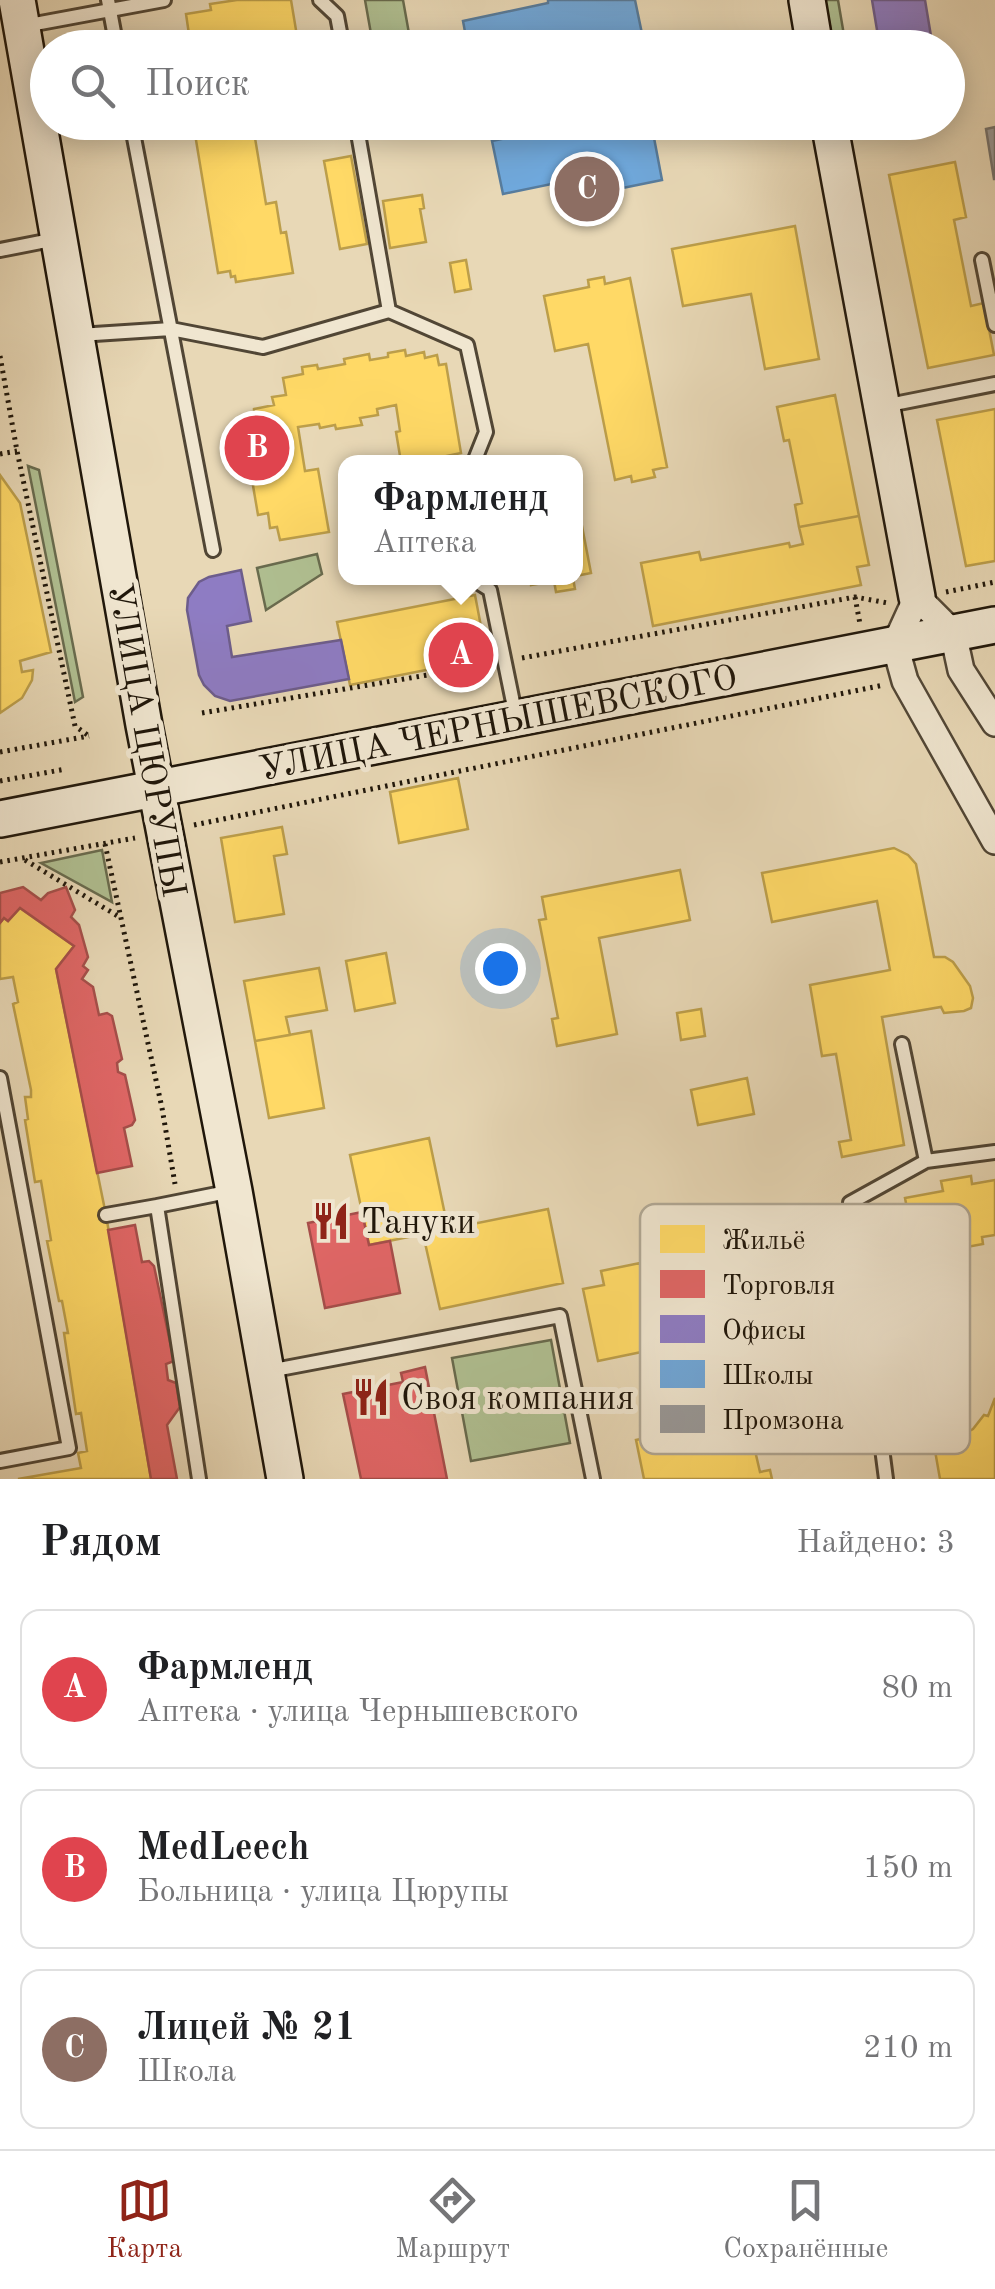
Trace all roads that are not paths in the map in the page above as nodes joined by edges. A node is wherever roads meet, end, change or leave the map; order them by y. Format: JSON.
{"nodes":[{"id":1,"x":164,"y":0,"type":"edge"},
{"id":2,"x":320,"y":0,"type":"edge"},
{"id":3,"x":806,"y":0,"type":"edge"},
{"id":4,"x":109,"y":5,"type":"edge"},
{"id":5,"x":20,"y":13,"type":"edge"},
{"id":6,"x":114,"y":30,"type":"edge"},
{"id":7,"x":339,"y":30,"type":"edge"},
{"id":8,"x":812,"y":30,"type":"edge"},
{"id":9,"x":30,"y":71,"type":"edge"},
{"id":10,"x":42,"y":140,"type":"edge"},
{"id":11,"x":135,"y":140,"type":"edge"},
{"id":12,"x":359,"y":140,"type":"edge"},
{"id":13,"x":832,"y":140,"type":"edge"},
{"id":14,"x":59,"y":238,"type":"junction"},
{"id":15,"x":0,"y":250,"type":"edge"},
{"id":16,"x":982,"y":260,"type":"dead end"},
{"id":17,"x":389,"y":310,"type":"junction"},
{"id":18,"x":995,"y":325,"type":"edge"},
{"id":19,"x":171,"y":328,"type":"junction"},
{"id":20,"x":76,"y":335,"type":"junction"},
{"id":21,"x":995,"y":384,"type":"edge"},
{"id":22,"x":882,"y":406,"type":"junction"},
{"id":23,"x":477,"y":455,"type":"edge"},
{"id":24,"x":212,"y":550,"type":"dead end"},
{"id":25,"x":482,"y":585,"type":"edge"},
{"id":26,"x":917,"y":597,"type":"junction"},
{"id":27,"x":995,"y":625,"type":"edge"},
{"id":28,"x":954,"y":633,"type":"junction"},
{"id":29,"x":896,"y":645,"type":"junction"},
{"id":30,"x":516,"y":718,"type":"junction"},
{"id":31,"x":995,"y":723,"type":"edge"},
{"id":32,"x":156,"y":788,"type":"junction"},
{"id":33,"x":0,"y":818,"type":"edge"},
{"id":34,"x":995,"y":841,"type":"edge"},
{"id":35,"x":902,"y":1044,"type":"dead end"},
{"id":36,"x":0,"y":1078,"type":"edge"},
{"id":37,"x":995,"y":1152,"type":"edge"},
{"id":38,"x":926,"y":1161,"type":"junction"},
{"id":39,"x":234,"y":1191,"type":"junction"},
{"id":40,"x":850,"y":1204,"type":"edge"},
{"id":41,"x":157,"y":1206,"type":"junction"},
{"id":42,"x":106,"y":1215,"type":"dead end"},
{"id":43,"x":48,"y":1223,"type":"dead end"},
{"id":44,"x":29,"y":1225,"type":"junction"},
{"id":45,"x":266,"y":1371,"type":"junction"},
{"id":46,"x":883,"y":1454,"type":"edge"},
{"id":47,"x":0,"y":1460,"type":"edge"},
{"id":48,"x":199,"y":1479,"type":"edge"},
{"id":49,"x":285,"y":1479,"type":"edge"},
{"id":50,"x":593,"y":1479,"type":"edge"},
{"id":51,"x":886,"y":1479,"type":"edge"}],
"edges":[{"from":1,"to":4,"type":"lane"},
{"from":2,"to":7,"type":"lane"},
{"from":3,"to":8,"type":"street"},
{"from":4,"to":5,"type":"lane"},
{"from":4,"to":6,"type":"lane"},
{"from":5,"to":9,"type":"street","name":"УЛИЦА ЦЮРУПЫ"},
{"from":10,"to":14,"type":"street","name":"УЛИЦА ЦЮРУПЫ"},
{"from":11,"to":19,"type":"lane"},
{"from":12,"to":17,"type":"lane"},
{"from":13,"to":22,"type":"street"},
{"from":14,"to":15,"type":"lane"},
{"from":14,"to":20,"type":"street","name":"УЛИЦА ЦЮРУПЫ"},
{"from":16,"to":18,"type":"lane"},
{"from":17,"to":19,"type":"lane"},
{"from":17,"to":23,"type":"lane"},
{"from":19,"to":20,"type":"lane"},
{"from":19,"to":24,"type":"lane"},
{"from":20,"to":32,"type":"street","name":"УЛИЦА ЦЮРУПЫ"},
{"from":21,"to":22,"type":"lane"},
{"from":22,"to":26,"type":"street"},
{"from":25,"to":30,"type":"lane"},
{"from":26,"to":28,"type":"street"},
{"from":26,"to":29,"type":"street"},
{"from":27,"to":28,"type":"street","name":"УЛИЦА ЧЕРНЫШЕВСКОГО"},
{"from":28,"to":29,"type":"street","name":"УЛИЦА ЧЕРНЫШЕВСКОГО"},
{"from":28,"to":31,"type":"street"},
{"from":29,"to":30,"type":"street","name":"УЛИЦА ЧЕРНЫШЕВСКОГО"},
{"from":29,"to":34,"type":"street"},
{"from":30,"to":32,"type":"street","name":"УЛИЦА ЧЕРНЫШЕВСКОГО"},
{"from":32,"to":33,"type":"street","name":"УЛИЦА ЧЕРНЫШЕВСКОГО"},
{"from":32,"to":39,"type":"street","name":"УЛИЦА ЦЮРУПЫ"},
{"from":35,"to":38,"type":"lane"},
{"from":36,"to":44,"type":"lane"},
{"from":37,"to":38,"type":"lane"},
{"from":38,"to":40,"type":"lane"},
{"from":39,"to":41,"type":"lane"},
{"from":39,"to":45,"type":"street","name":"УЛИЦА ЦЮРУПЫ"},
{"from":41,"to":42,"type":"lane"},
{"from":41,"to":48,"type":"lane"},
{"from":43,"to":44,"type":"lane"},
{"from":44,"to":47,"type":"lane"},
{"from":45,"to":49,"type":"street","name":"УЛИЦА ЦЮРУПЫ"},
{"from":45,"to":50,"type":"lane"},
{"from":46,"to":51,"type":"lane"}]}
